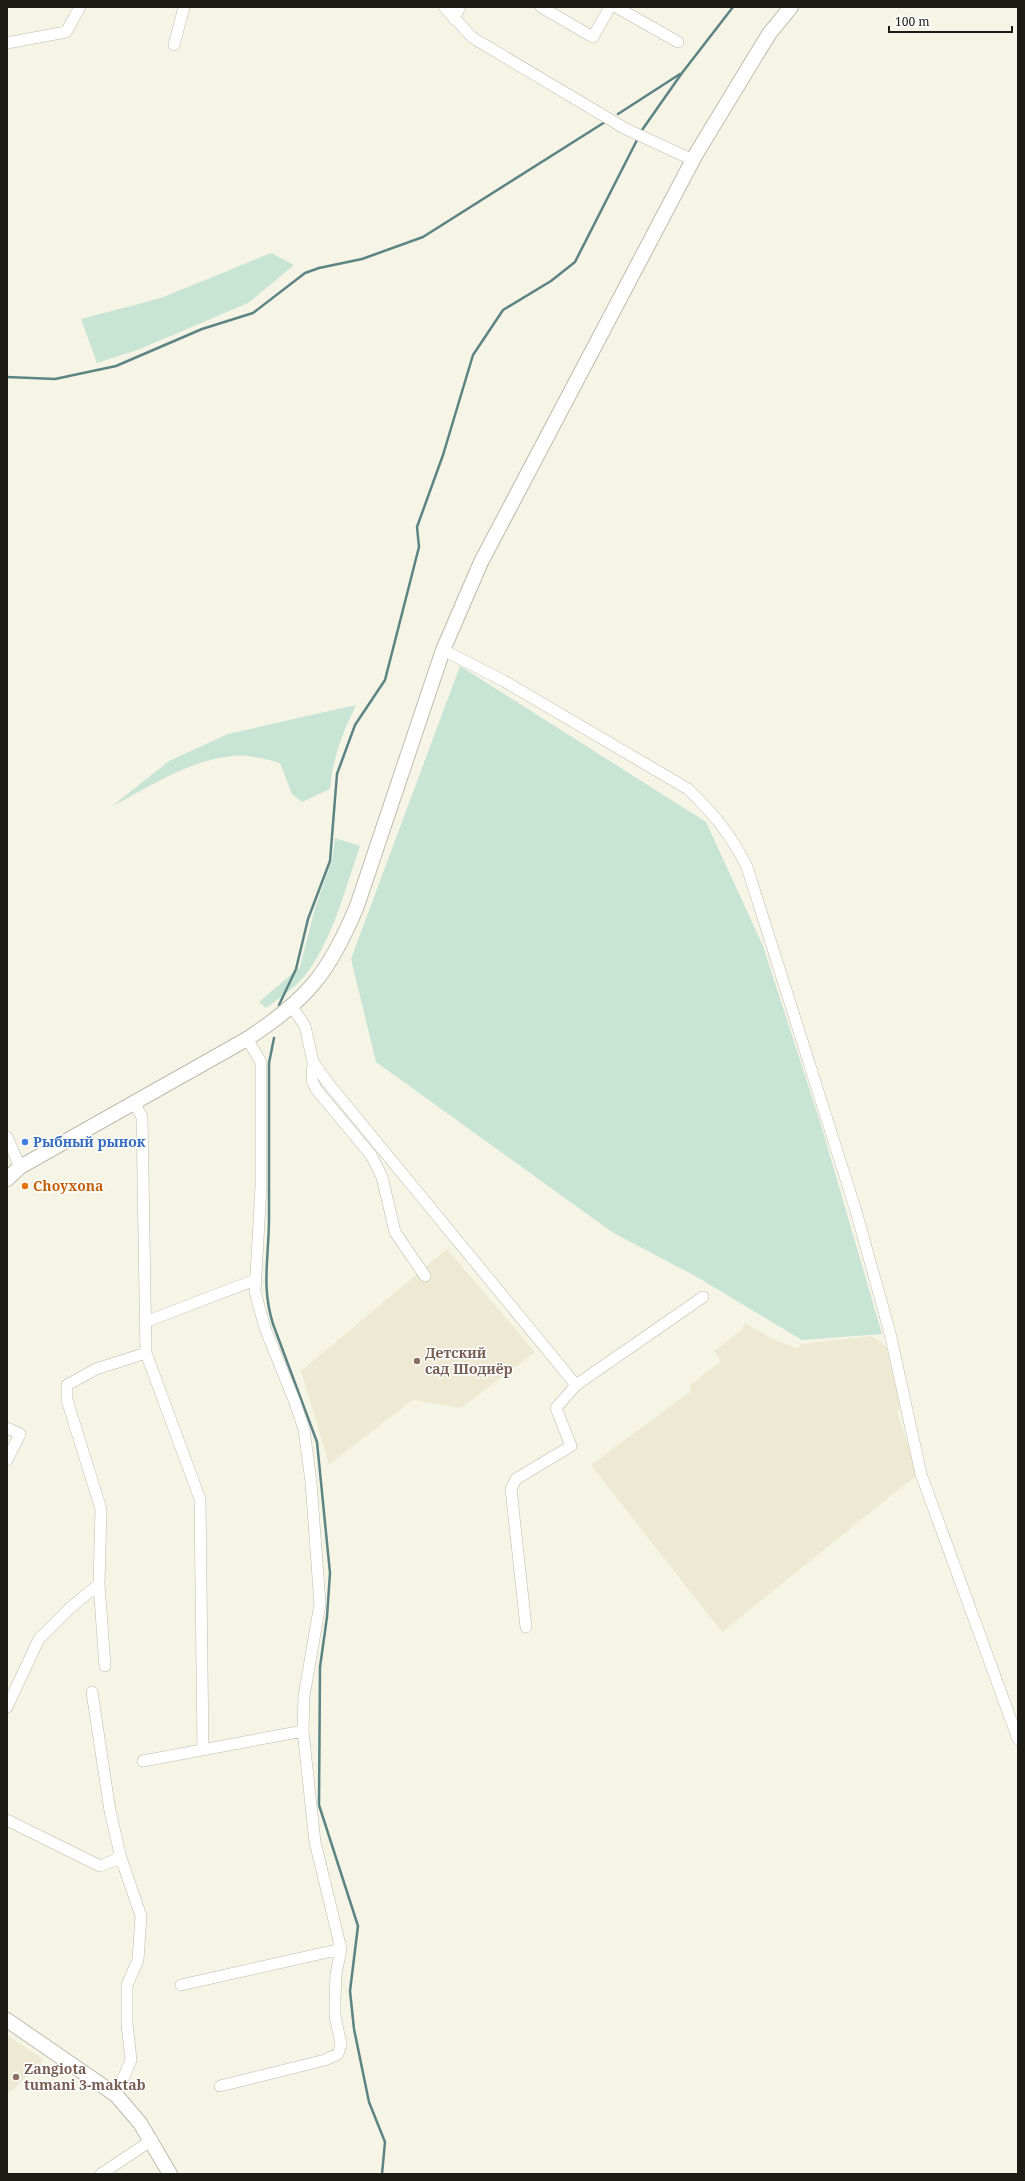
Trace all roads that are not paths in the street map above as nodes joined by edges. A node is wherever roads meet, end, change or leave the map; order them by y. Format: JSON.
{"nodes":[{"id":1,"x":80,"y":7,"type":"edge"},
{"id":2,"x":184,"y":7,"type":"edge"},
{"id":3,"x":444,"y":7,"type":"edge"},
{"id":4,"x":460,"y":7,"type":"edge"},
{"id":5,"x":541,"y":7,"type":"edge"},
{"id":6,"x":610,"y":7,"type":"edge"},
{"id":7,"x":616,"y":7,"type":"edge"},
{"id":8,"x":791,"y":7,"type":"edge"},
{"id":9,"x":454,"y":19,"type":"junction"},
{"id":10,"x":678,"y":42,"type":"dead end"},
{"id":11,"x":7,"y":43,"type":"edge"},
{"id":12,"x":174,"y":45,"type":"dead end"},
{"id":13,"x":692,"y":160,"type":"junction"},
{"id":14,"x":443,"y":650,"type":"junction"},
{"id":15,"x":292,"y":1007,"type":"junction"},
{"id":16,"x":247,"y":1038,"type":"junction"},
{"id":17,"x":313,"y":1062,"type":"junction"},
{"id":18,"x":134,"y":1103,"type":"junction"},
{"id":19,"x":7,"y":1137,"type":"edge"},
{"id":20,"x":20,"y":1167,"type":"junction"},
{"id":21,"x":7,"y":1179,"type":"edge"},
{"id":22,"x":425,"y":1276,"type":"dead end"},
{"id":23,"x":255,"y":1280,"type":"junction"},
{"id":24,"x":703,"y":1297,"type":"dead end"},
{"id":25,"x":146,"y":1322,"type":"junction"},
{"id":26,"x":146,"y":1353,"type":"junction"},
{"id":27,"x":576,"y":1385,"type":"junction"},
{"id":28,"x":7,"y":1428,"type":"edge"},
{"id":29,"x":7,"y":1460,"type":"edge"},
{"id":30,"x":99,"y":1584,"type":"junction"},
{"id":31,"x":526,"y":1627,"type":"dead end"},
{"id":32,"x":105,"y":1666,"type":"dead end"},
{"id":33,"x":92,"y":1692,"type":"dead end"},
{"id":34,"x":7,"y":1707,"type":"edge"},
{"id":35,"x":303,"y":1731,"type":"junction"},
{"id":36,"x":1018,"y":1739,"type":"edge"},
{"id":37,"x":203,"y":1750,"type":"junction"},
{"id":38,"x":143,"y":1761,"type":"dead end"},
{"id":39,"x":7,"y":1820,"type":"edge"},
{"id":40,"x":121,"y":1858,"type":"junction"},
{"id":41,"x":341,"y":1949,"type":"junction"},
{"id":42,"x":181,"y":1985,"type":"dead end"},
{"id":43,"x":7,"y":2020,"type":"edge"},
{"id":44,"x":220,"y":2086,"type":"dead end"},
{"id":45,"x":116,"y":2095,"type":"junction"},
{"id":46,"x":152,"y":2140,"type":"junction"},
{"id":47,"x":101,"y":2174,"type":"edge"},
{"id":48,"x":170,"y":2174,"type":"edge"}],
"edges":[{"from":1,"to":11,"type":"street"},
{"from":2,"to":12,"type":"street"},
{"from":3,"to":9,"type":"street"},
{"from":4,"to":9,"type":"street"},
{"from":5,"to":6,"type":"street"},
{"from":7,"to":10,"type":"street"},
{"from":8,"to":13,"type":"main road"},
{"from":9,"to":13,"type":"street"},
{"from":13,"to":14,"type":"main road"},
{"from":14,"to":15,"type":"main road"},
{"from":14,"to":36,"type":"street"},
{"from":15,"to":16,"type":"main road"},
{"from":15,"to":17,"type":"street"},
{"from":16,"to":18,"type":"main road"},
{"from":16,"to":23,"type":"street"},
{"from":17,"to":22,"type":"street"},
{"from":17,"to":27,"type":"street"},
{"from":18,"to":20,"type":"main road"},
{"from":18,"to":25,"type":"street"},
{"from":19,"to":20,"type":"street"},
{"from":20,"to":21,"type":"main road"},
{"from":23,"to":25,"type":"street"},
{"from":23,"to":35,"type":"street"},
{"from":24,"to":27,"type":"street"},
{"from":25,"to":26,"type":"street"},
{"from":26,"to":30,"type":"street"},
{"from":26,"to":37,"type":"street"},
{"from":27,"to":31,"type":"street"},
{"from":28,"to":29,"type":"street"},
{"from":30,"to":32,"type":"street"},
{"from":30,"to":34,"type":"street"},
{"from":33,"to":40,"type":"street"},
{"from":35,"to":37,"type":"street"},
{"from":35,"to":41,"type":"street"},
{"from":37,"to":38,"type":"street"},
{"from":39,"to":40,"type":"street"},
{"from":40,"to":45,"type":"street"},
{"from":41,"to":42,"type":"street"},
{"from":41,"to":44,"type":"street"},
{"from":43,"to":45,"type":"main road"},
{"from":45,"to":46,"type":"main road"},
{"from":46,"to":47,"type":"street"},
{"from":46,"to":48,"type":"main road"}]}
